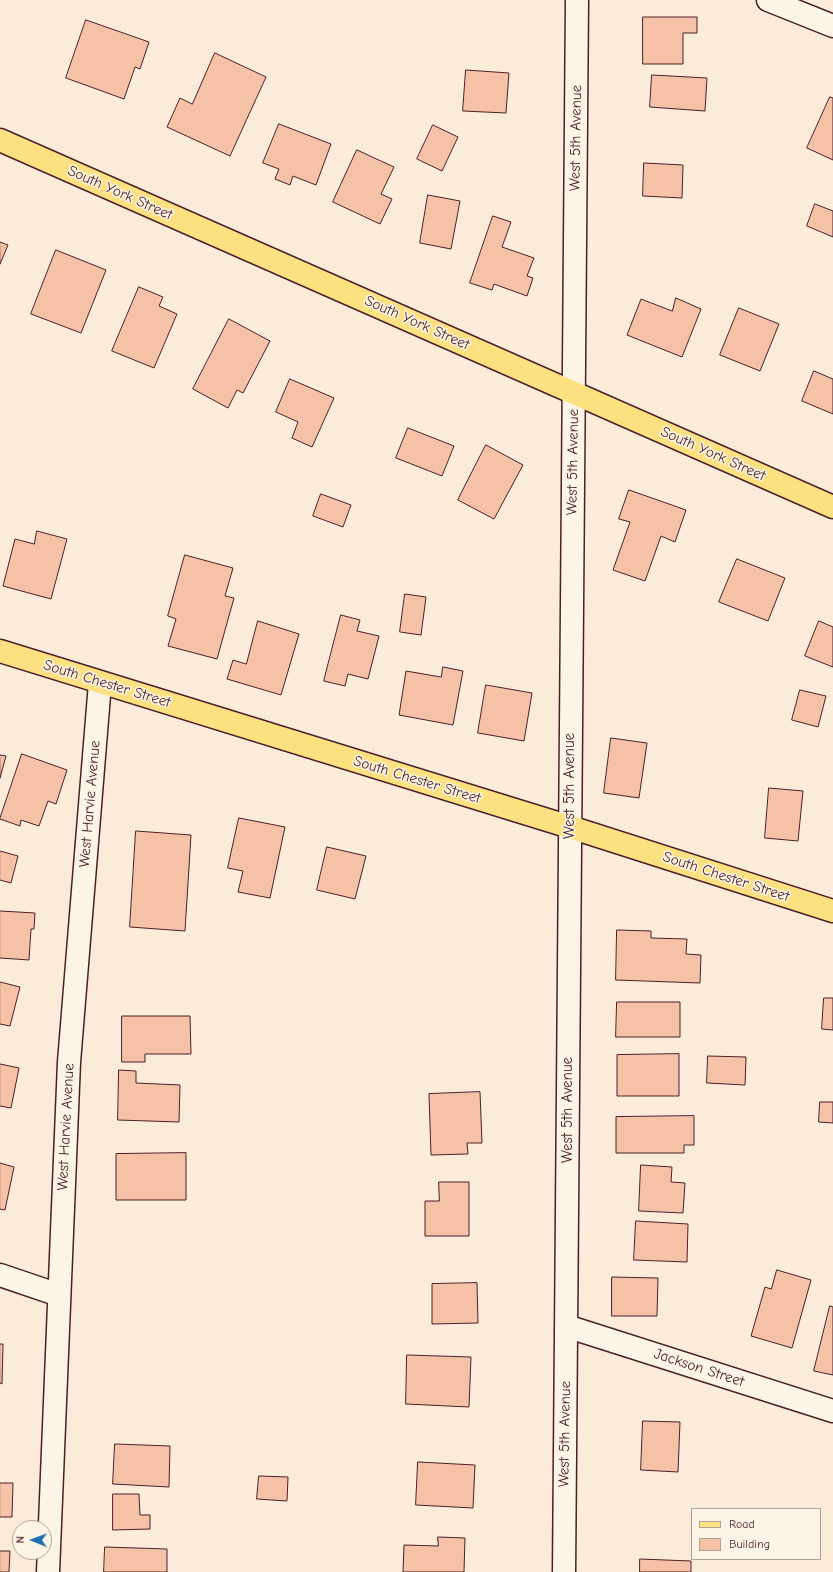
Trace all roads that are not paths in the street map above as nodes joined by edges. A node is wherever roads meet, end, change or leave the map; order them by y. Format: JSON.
{"nodes":[{"id":1,"x":577,"y":0,"type":"edge"},
{"id":2,"x":768,"y":0,"type":"edge"},
{"id":3,"x":833,"y":26,"type":"edge"},
{"id":4,"x":0,"y":140,"type":"edge"},
{"id":5,"x":574,"y":392,"type":"junction"},
{"id":6,"x":833,"y":506,"type":"edge"},
{"id":7,"x":0,"y":651,"type":"edge"},
{"id":8,"x":100,"y":683,"type":"junction"},
{"id":9,"x":570,"y":827,"type":"junction"},
{"id":10,"x":833,"y":911,"type":"edge"},
{"id":11,"x":0,"y":1275,"type":"edge"},
{"id":12,"x":59,"y":1295,"type":"junction"},
{"id":13,"x":566,"y":1326,"type":"junction"},
{"id":14,"x":833,"y":1411,"type":"edge"},
{"id":15,"x":48,"y":1572,"type":"edge"},
{"id":16,"x":564,"y":1572,"type":"edge"}],
"edges":[{"from":1,"to":5,"type":"street","name":"West 5th Avenue"},
{"from":2,"to":3,"type":"street"},
{"from":4,"to":5,"type":"main road","name":"South York Street"},
{"from":5,"to":6,"type":"main road","name":"South York Street"},
{"from":5,"to":9,"type":"street","name":"West 5th Avenue"},
{"from":7,"to":8,"type":"main road","name":"South Chester Street"},
{"from":8,"to":9,"type":"main road","name":"South Chester Street"},
{"from":8,"to":12,"type":"street","name":"West Harvie Avenue"},
{"from":9,"to":10,"type":"main road","name":"South Chester Street"},
{"from":9,"to":13,"type":"street","name":"West 5th Avenue"},
{"from":11,"to":12,"type":"street"},
{"from":12,"to":15,"type":"street","name":"West Harvie Avenue"},
{"from":13,"to":14,"type":"street","name":"Jackson Street"},
{"from":13,"to":16,"type":"street","name":"West 5th Avenue"}]}
